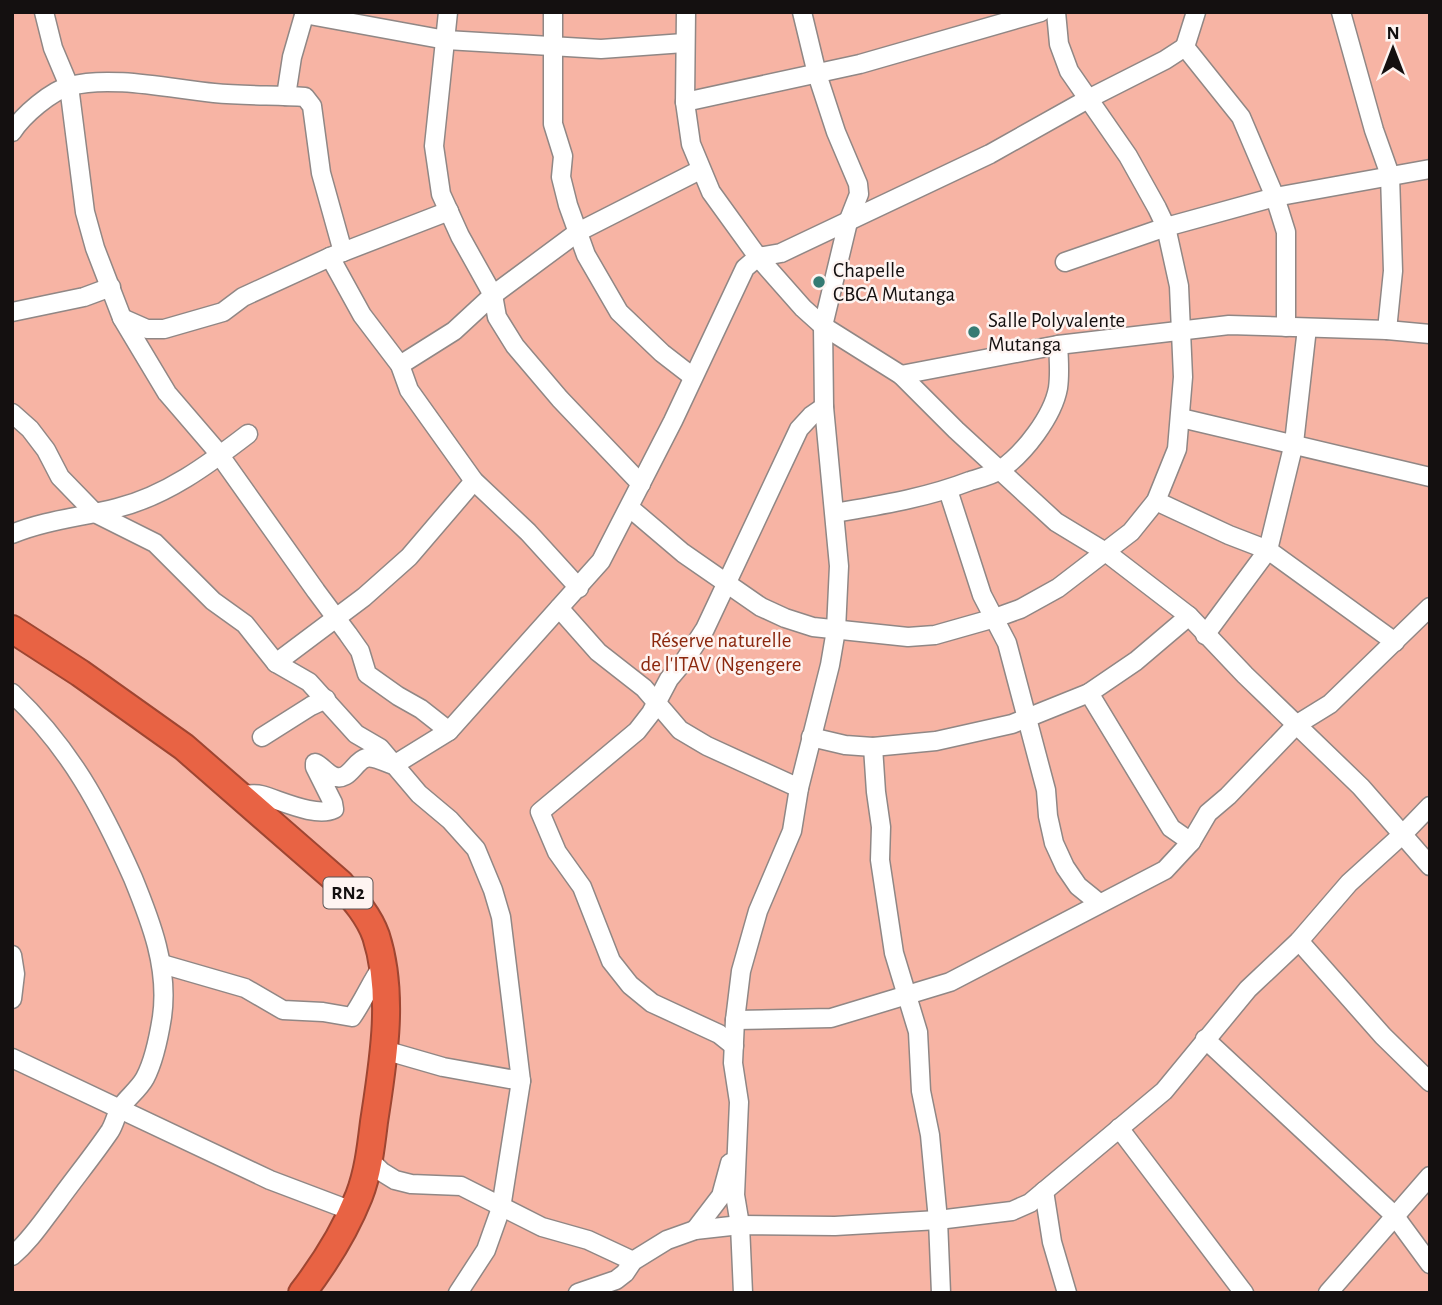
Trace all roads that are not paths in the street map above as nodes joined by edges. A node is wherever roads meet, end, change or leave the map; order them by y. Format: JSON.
{"nodes":[{"id":1,"x":44,"y":12,"type":"edge"},
{"id":2,"x":448,"y":12,"type":"edge"},
{"id":3,"x":553,"y":12,"type":"edge"},
{"id":4,"x":686,"y":12,"type":"edge"},
{"id":5,"x":802,"y":12,"type":"edge"},
{"id":6,"x":1041,"y":12,"type":"edge"},
{"id":7,"x":1056,"y":12,"type":"edge"},
{"id":8,"x":1196,"y":12,"type":"edge"},
{"id":9,"x":1341,"y":12,"type":"edge"},
{"id":10,"x":304,"y":13,"type":"edge"},
{"id":11,"x":446,"y":40,"type":"junction"},
{"id":12,"x":684,"y":43,"type":"junction"},
{"id":13,"x":552,"y":45,"type":"junction"},
{"id":14,"x":1185,"y":47,"type":"junction"},
{"id":15,"x":817,"y":74,"type":"junction"},
{"id":16,"x":69,"y":86,"type":"junction"},
{"id":17,"x":286,"y":96,"type":"junction"},
{"id":18,"x":1088,"y":99,"type":"junction"},
{"id":19,"x":685,"y":102,"type":"junction"},
{"id":20,"x":12,"y":132,"type":"edge"},
{"id":21,"x":1430,"y":169,"type":"edge"},
{"id":22,"x":700,"y":170,"type":"junction"},
{"id":23,"x":1390,"y":175,"type":"junction"},
{"id":24,"x":1275,"y":197,"type":"junction"},
{"id":25,"x":449,"y":211,"type":"junction"},
{"id":26,"x":848,"y":222,"type":"junction"},
{"id":27,"x":1166,"y":227,"type":"junction"},
{"id":28,"x":578,"y":232,"type":"junction"},
{"id":29,"x":337,"y":255,"type":"junction"},
{"id":30,"x":758,"y":257,"type":"junction"},
{"id":31,"x":1065,"y":262,"type":"dead end"},
{"id":32,"x":111,"y":287,"type":"junction"},
{"id":33,"x":493,"y":295,"type":"junction"},
{"id":34,"x":12,"y":312,"type":"edge"},
{"id":35,"x":122,"y":318,"type":"junction"},
{"id":36,"x":823,"y":326,"type":"junction"},
{"id":37,"x":1286,"y":327,"type":"junction"},
{"id":38,"x":1307,"y":328,"type":"junction"},
{"id":39,"x":1182,"y":329,"type":"junction"},
{"id":40,"x":1387,"y":330,"type":"junction"},
{"id":41,"x":1430,"y":334,"type":"edge"},
{"id":42,"x":1058,"y":345,"type":"junction"},
{"id":43,"x":400,"y":365,"type":"junction"},
{"id":44,"x":901,"y":375,"type":"junction"},
{"id":45,"x":693,"y":377,"type":"junction"},
{"id":46,"x":824,"y":407,"type":"junction"},
{"id":47,"x":12,"y":413,"type":"edge"},
{"id":48,"x":1181,"y":418,"type":"junction"},
{"id":49,"x":248,"y":434,"type":"dead end"},
{"id":50,"x":1294,"y":443,"type":"junction"},
{"id":51,"x":220,"y":455,"type":"junction"},
{"id":52,"x":1000,"y":471,"type":"junction"},
{"id":53,"x":1430,"y":477,"type":"edge"},
{"id":54,"x":474,"y":481,"type":"junction"},
{"id":55,"x":641,"y":484,"type":"junction"},
{"id":56,"x":948,"y":490,"type":"junction"},
{"id":57,"x":1156,"y":501,"type":"junction"},
{"id":58,"x":629,"y":508,"type":"junction"},
{"id":59,"x":95,"y":513,"type":"junction"},
{"id":60,"x":835,"y":513,"type":"junction"},
{"id":61,"x":12,"y":534,"type":"edge"},
{"id":62,"x":1268,"y":550,"type":"junction"},
{"id":63,"x":1107,"y":553,"type":"junction"},
{"id":64,"x":726,"y":582,"type":"junction"},
{"id":65,"x":579,"y":587,"type":"junction"},
{"id":66,"x":1430,"y":607,"type":"edge"},
{"id":67,"x":559,"y":608,"type":"junction"},
{"id":68,"x":335,"y":616,"type":"junction"},
{"id":69,"x":1189,"y":616,"type":"junction"},
{"id":70,"x":996,"y":618,"type":"junction"},
{"id":71,"x":12,"y":629,"type":"edge"},
{"id":72,"x":836,"y":630,"type":"junction"},
{"id":73,"x":1205,"y":635,"type":"junction"},
{"id":74,"x":1395,"y":642,"type":"junction"},
{"id":75,"x":276,"y":663,"type":"junction"},
{"id":76,"x":12,"y":692,"type":"edge"},
{"id":77,"x":1089,"y":693,"type":"junction"},
{"id":78,"x":326,"y":699,"type":"junction"},
{"id":79,"x":656,"y":704,"type":"junction"},
{"id":80,"x":1027,"y":719,"type":"junction"},
{"id":81,"x":1296,"y":725,"type":"junction"},
{"id":82,"x":449,"y":731,"type":"junction"},
{"id":83,"x":261,"y":737,"type":"dead end"},
{"id":84,"x":811,"y":737,"type":"junction"},
{"id":85,"x":873,"y":747,"type":"junction"},
{"id":86,"x":394,"y":765,"type":"junction"},
{"id":87,"x":799,"y":789,"type":"junction"},
{"id":88,"x":238,"y":795,"type":"junction"},
{"id":89,"x":1430,"y":806,"type":"edge"},
{"id":90,"x":1403,"y":834,"type":"junction"},
{"id":91,"x":1191,"y":842,"type":"junction"},
{"id":92,"x":1430,"y":866,"type":"edge"},
{"id":93,"x":1099,"y":903,"type":"junction"},
{"id":94,"x":1299,"y":940,"type":"junction"},
{"id":95,"x":12,"y":955,"type":"edge"},
{"id":96,"x":162,"y":964,"type":"junction"},
{"id":97,"x":383,"y":965,"type":"junction"},
{"id":98,"x":907,"y":995,"type":"junction"},
{"id":99,"x":12,"y":999,"type":"edge"},
{"id":100,"x":735,"y":1020,"type":"junction"},
{"id":101,"x":1205,"y":1039,"type":"junction"},
{"id":102,"x":734,"y":1046,"type":"junction"},
{"id":103,"x":384,"y":1050,"type":"junction"},
{"id":104,"x":12,"y":1058,"type":"edge"},
{"id":105,"x":521,"y":1082,"type":"junction"},
{"id":106,"x":1430,"y":1082,"type":"edge"},
{"id":107,"x":119,"y":1109,"type":"junction"},
{"id":108,"x":1119,"y":1128,"type":"junction"},
{"id":109,"x":738,"y":1143,"type":"junction"},
{"id":110,"x":368,"y":1158,"type":"junction"},
{"id":111,"x":1430,"y":1176,"type":"edge"},
{"id":112,"x":1044,"y":1191,"type":"junction"},
{"id":113,"x":501,"y":1208,"type":"junction"},
{"id":114,"x":352,"y":1211,"type":"junction"},
{"id":115,"x":1394,"y":1215,"type":"junction"},
{"id":116,"x":937,"y":1220,"type":"junction"},
{"id":117,"x":740,"y":1225,"type":"junction"},
{"id":118,"x":695,"y":1230,"type":"junction"},
{"id":119,"x":12,"y":1256,"type":"edge"},
{"id":120,"x":633,"y":1261,"type":"junction"},
{"id":121,"x":1430,"y":1264,"type":"edge"},
{"id":122,"x":302,"y":1293,"type":"edge"},
{"id":123,"x":458,"y":1293,"type":"edge"},
{"id":124,"x":578,"y":1293,"type":"edge"},
{"id":125,"x":743,"y":1293,"type":"edge"},
{"id":126,"x":941,"y":1293,"type":"edge"},
{"id":127,"x":1067,"y":1293,"type":"edge"},
{"id":128,"x":1244,"y":1293,"type":"edge"},
{"id":129,"x":1328,"y":1293,"type":"edge"}],
"edges":[{"from":1,"to":16,"type":"street"},
{"from":2,"to":11,"type":"street"},
{"from":3,"to":13,"type":"street"},
{"from":4,"to":12,"type":"street"},
{"from":5,"to":15,"type":"street"},
{"from":6,"to":15,"type":"street"},
{"from":7,"to":18,"type":"street"},
{"from":8,"to":14,"type":"street"},
{"from":9,"to":23,"type":"street"},
{"from":10,"to":11,"type":"street"},
{"from":10,"to":17,"type":"street"},
{"from":11,"to":13,"type":"street"},
{"from":11,"to":25,"type":"street"},
{"from":12,"to":13,"type":"street"},
{"from":12,"to":19,"type":"street"},
{"from":13,"to":28,"type":"street"},
{"from":14,"to":18,"type":"street"},
{"from":14,"to":24,"type":"street"},
{"from":15,"to":19,"type":"street"},
{"from":15,"to":26,"type":"street"},
{"from":16,"to":17,"type":"street"},
{"from":16,"to":20,"type":"street"},
{"from":16,"to":32,"type":"street"},
{"from":17,"to":29,"type":"street"},
{"from":18,"to":26,"type":"street"},
{"from":18,"to":27,"type":"street"},
{"from":19,"to":22,"type":"street"},
{"from":21,"to":23,"type":"street"},
{"from":22,"to":28,"type":"street"},
{"from":22,"to":30,"type":"street"},
{"from":23,"to":24,"type":"street"},
{"from":23,"to":40,"type":"street"},
{"from":24,"to":27,"type":"street"},
{"from":24,"to":37,"type":"street"},
{"from":25,"to":29,"type":"street"},
{"from":25,"to":33,"type":"street"},
{"from":26,"to":30,"type":"street"},
{"from":26,"to":36,"type":"street"},
{"from":27,"to":31,"type":"street"},
{"from":27,"to":39,"type":"street"},
{"from":28,"to":33,"type":"street"},
{"from":28,"to":45,"type":"street"},
{"from":29,"to":35,"type":"street"},
{"from":29,"to":43,"type":"street"},
{"from":30,"to":36,"type":"street"},
{"from":30,"to":45,"type":"street"},
{"from":32,"to":34,"type":"street"},
{"from":32,"to":35,"type":"street"},
{"from":33,"to":43,"type":"street"},
{"from":33,"to":55,"type":"street"},
{"from":35,"to":51,"type":"street"},
{"from":36,"to":44,"type":"street"},
{"from":36,"to":46,"type":"street"},
{"from":37,"to":38,"type":"street"},
{"from":37,"to":39,"type":"street"},
{"from":38,"to":40,"type":"street"},
{"from":38,"to":50,"type":"street"},
{"from":39,"to":42,"type":"street"},
{"from":39,"to":48,"type":"street"},
{"from":40,"to":41,"type":"street"},
{"from":42,"to":44,"type":"street"},
{"from":42,"to":52,"type":"street"},
{"from":43,"to":54,"type":"street"},
{"from":44,"to":52,"type":"street"},
{"from":45,"to":55,"type":"street"},
{"from":46,"to":60,"type":"street"},
{"from":46,"to":64,"type":"street"},
{"from":47,"to":59,"type":"street"},
{"from":48,"to":50,"type":"street"},
{"from":48,"to":57,"type":"street"},
{"from":49,"to":51,"type":"street"},
{"from":50,"to":53,"type":"street"},
{"from":50,"to":62,"type":"street"},
{"from":51,"to":59,"type":"street"},
{"from":51,"to":68,"type":"street"},
{"from":52,"to":56,"type":"street"},
{"from":52,"to":63,"type":"street"},
{"from":54,"to":65,"type":"street"},
{"from":54,"to":68,"type":"street"},
{"from":55,"to":58,"type":"street"},
{"from":56,"to":60,"type":"street"},
{"from":56,"to":70,"type":"street"},
{"from":57,"to":62,"type":"street"},
{"from":57,"to":63,"type":"street"},
{"from":58,"to":64,"type":"street"},
{"from":58,"to":65,"type":"street"},
{"from":59,"to":61,"type":"street"},
{"from":59,"to":75,"type":"street"},
{"from":60,"to":72,"type":"street"},
{"from":62,"to":73,"type":"street"},
{"from":62,"to":74,"type":"street"},
{"from":63,"to":69,"type":"street"},
{"from":63,"to":70,"type":"street"},
{"from":64,"to":72,"type":"street"},
{"from":64,"to":79,"type":"street"},
{"from":65,"to":67,"type":"street"},
{"from":66,"to":74,"type":"street"},
{"from":67,"to":79,"type":"street"},
{"from":67,"to":82,"type":"street"},
{"from":68,"to":75,"type":"street"},
{"from":68,"to":82,"type":"street"},
{"from":69,"to":73,"type":"street"},
{"from":69,"to":77,"type":"street"},
{"from":70,"to":72,"type":"street"},
{"from":70,"to":80,"type":"street"},
{"from":71,"to":88,"type":"highway","number":"RN2"},
{"from":72,"to":84,"type":"street"},
{"from":73,"to":81,"type":"street"},
{"from":74,"to":81,"type":"street"},
{"from":75,"to":78,"type":"street"},
{"from":76,"to":96,"type":"street"},
{"from":77,"to":80,"type":"street"},
{"from":77,"to":91,"type":"street"},
{"from":78,"to":83,"type":"street"},
{"from":78,"to":86,"type":"street"},
{"from":79,"to":87,"type":"street"},
{"from":79,"to":102,"type":"street"},
{"from":80,"to":85,"type":"street"},
{"from":80,"to":93,"type":"street"},
{"from":81,"to":90,"type":"street"},
{"from":81,"to":91,"type":"street"},
{"from":82,"to":86,"type":"street"},
{"from":84,"to":85,"type":"street"},
{"from":84,"to":87,"type":"street"},
{"from":85,"to":98,"type":"street"},
{"from":86,"to":88,"type":"street"},
{"from":86,"to":105,"type":"street"},
{"from":87,"to":100,"type":"street"},
{"from":88,"to":97,"type":"highway","number":"RN2"},
{"from":89,"to":90,"type":"street"},
{"from":90,"to":92,"type":"street"},
{"from":90,"to":94,"type":"street"},
{"from":91,"to":93,"type":"street"},
{"from":93,"to":98,"type":"street"},
{"from":94,"to":101,"type":"street"},
{"from":94,"to":106,"type":"street"},
{"from":95,"to":99,"type":"street"},
{"from":96,"to":97,"type":"street"},
{"from":96,"to":107,"type":"street"},
{"from":97,"to":103,"type":"highway","number":"RN2"},
{"from":98,"to":100,"type":"street"},
{"from":98,"to":116,"type":"street"},
{"from":100,"to":102,"type":"street"},
{"from":101,"to":108,"type":"street"},
{"from":101,"to":115,"type":"street"},
{"from":102,"to":109,"type":"street"},
{"from":103,"to":105,"type":"street"},
{"from":103,"to":110,"type":"highway","number":"RN2"},
{"from":104,"to":107,"type":"street"},
{"from":105,"to":113,"type":"street"},
{"from":107,"to":114,"type":"street"},
{"from":107,"to":119,"type":"street"},
{"from":108,"to":112,"type":"street"},
{"from":108,"to":128,"type":"street"},
{"from":109,"to":117,"type":"street"},
{"from":109,"to":118,"type":"street"},
{"from":110,"to":113,"type":"street"},
{"from":110,"to":114,"type":"highway","number":"RN2"},
{"from":111,"to":115,"type":"street"},
{"from":112,"to":116,"type":"street"},
{"from":112,"to":127,"type":"street"},
{"from":113,"to":120,"type":"street"},
{"from":113,"to":123,"type":"street"},
{"from":114,"to":122,"type":"highway","number":"RN2"},
{"from":115,"to":121,"type":"street"},
{"from":115,"to":129,"type":"street"},
{"from":116,"to":117,"type":"street"},
{"from":116,"to":126,"type":"street"},
{"from":117,"to":118,"type":"street"},
{"from":117,"to":125,"type":"street"},
{"from":118,"to":120,"type":"street"},
{"from":120,"to":124,"type":"street"}]}
